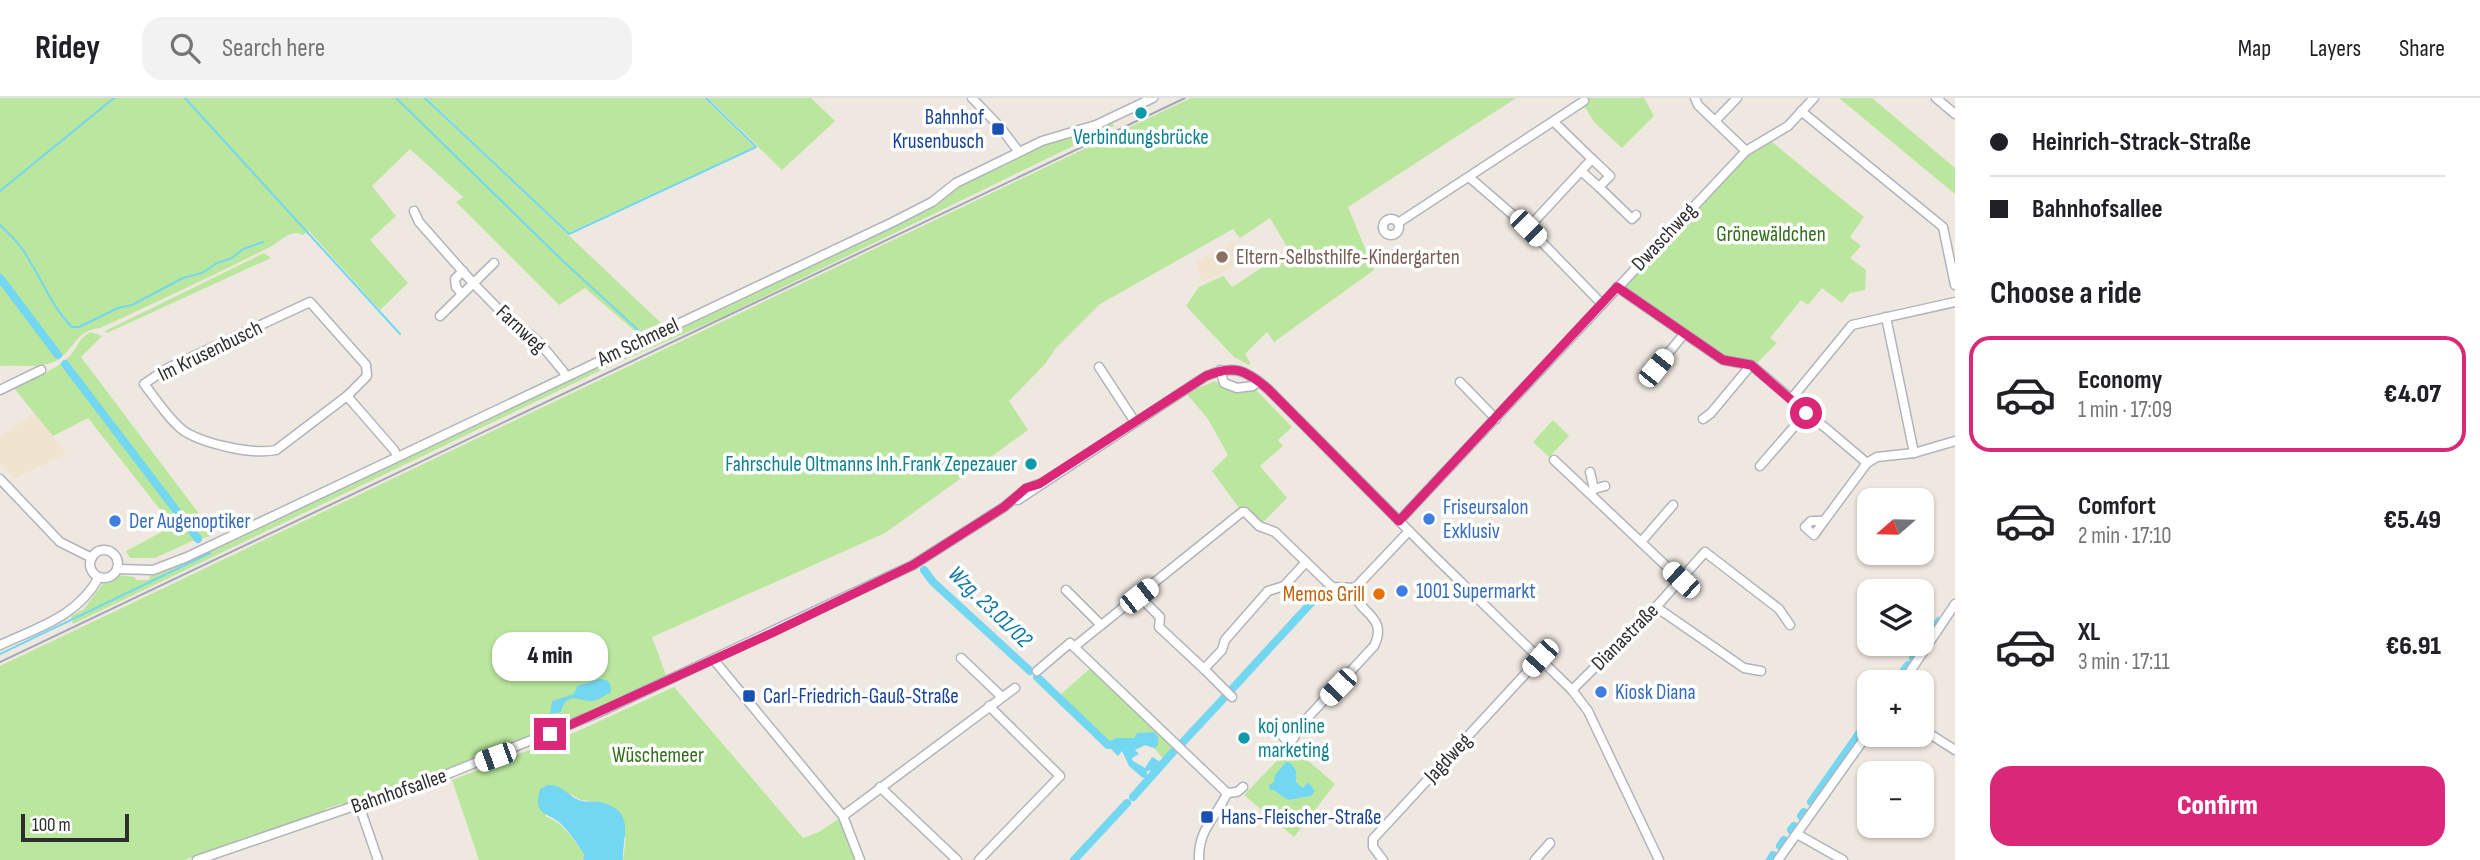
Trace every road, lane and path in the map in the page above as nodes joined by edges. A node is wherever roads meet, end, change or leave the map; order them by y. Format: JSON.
{"nodes":[{"id":1,"x":972,"y":98,"type":"edge"},
{"id":2,"x":1153,"y":98,"type":"edge"},
{"id":3,"x":1695,"y":98,"type":"edge"},
{"id":4,"x":1737,"y":98,"type":"edge"},
{"id":5,"x":1814,"y":98,"type":"edge"},
{"id":6,"x":1936,"y":98,"type":"edge"},
{"id":7,"x":1584,"y":101,"type":"dead end"},
{"id":8,"x":1801,"y":111,"type":"junction"},
{"id":9,"x":1955,"y":114,"type":"edge"},
{"id":10,"x":1715,"y":121,"type":"junction"},
{"id":11,"x":1554,"y":122,"type":"junction"},
{"id":12,"x":1746,"y":151,"type":"junction"},
{"id":13,"x":1019,"y":152,"type":"junction"},
{"id":14,"x":1592,"y":159,"type":"junction"},
{"id":15,"x":1581,"y":171,"type":"junction"},
{"id":16,"x":1469,"y":177,"type":"junction"},
{"id":17,"x":1599,"y":187,"type":"junction"},
{"id":18,"x":414,"y":211,"type":"dead end"},
{"id":19,"x":1636,"y":215,"type":"dead end"},
{"id":20,"x":1398,"y":223,"type":"dead end"},
{"id":21,"x":1528,"y":228,"type":"junction"},
{"id":22,"x":494,"y":263,"type":"dead end"},
{"id":23,"x":463,"y":271,"type":"junction"},
{"id":24,"x":473,"y":283,"type":"junction"},
{"id":25,"x":1955,"y":285,"type":"edge"},
{"id":26,"x":1617,"y":287,"type":"junction"},
{"id":27,"x":462,"y":294,"type":"junction"},
{"id":28,"x":1955,"y":302,"type":"edge"},
{"id":29,"x":1602,"y":304,"type":"junction"},
{"id":30,"x":440,"y":316,"type":"dead end"},
{"id":31,"x":1886,"y":317,"type":"junction"},
{"id":32,"x":1684,"y":334,"type":"junction"},
{"id":33,"x":1751,"y":365,"type":"junction"},
{"id":34,"x":1099,"y":368,"type":"dead end"},
{"id":35,"x":41,"y":370,"type":"dead end"},
{"id":36,"x":1223,"y":370,"type":"junction"},
{"id":37,"x":1648,"y":374,"type":"dead end"},
{"id":38,"x":566,"y":377,"type":"junction"},
{"id":39,"x":1258,"y":381,"type":"junction"},
{"id":40,"x":1460,"y":383,"type":"dead end"},
{"id":41,"x":0,"y":390,"type":"edge"},
{"id":42,"x":347,"y":396,"type":"junction"},
{"id":43,"x":1792,"y":398,"type":"junction"},
{"id":44,"x":1806,"y":413,"type":"junction"},
{"id":45,"x":1496,"y":419,"type":"junction"},
{"id":46,"x":1703,"y":419,"type":"dead end"},
{"id":47,"x":1135,"y":422,"type":"junction"},
{"id":48,"x":1955,"y":441,"type":"edge"},
{"id":49,"x":1913,"y":453,"type":"junction"},
{"id":50,"x":397,"y":456,"type":"junction"},
{"id":51,"x":1554,"y":460,"type":"dead end"},
{"id":52,"x":1867,"y":463,"type":"junction"},
{"id":53,"x":1760,"y":466,"type":"dead end"},
{"id":54,"x":1590,"y":472,"type":"dead end"},
{"id":55,"x":0,"y":479,"type":"edge"},
{"id":56,"x":1605,"y":486,"type":"dead end"},
{"id":57,"x":1592,"y":491,"type":"junction"},
{"id":58,"x":1674,"y":505,"type":"dead end"},
{"id":59,"x":1399,"y":521,"type":"junction"},
{"id":60,"x":1824,"y":521,"type":"dead end"},
{"id":61,"x":1409,"y":531,"type":"junction"},
{"id":62,"x":1641,"y":542,"type":"junction"},
{"id":63,"x":92,"y":558,"type":"junction"},
{"id":64,"x":1306,"y":562,"type":"junction"},
{"id":65,"x":117,"y":569,"type":"junction"},
{"id":66,"x":99,"y":576,"type":"junction"},
{"id":67,"x":1681,"y":580,"type":"junction"},
{"id":68,"x":1355,"y":588,"type":"junction"},
{"id":69,"x":1066,"y":590,"type":"dead end"},
{"id":70,"x":1139,"y":596,"type":"junction"},
{"id":71,"x":1955,"y":604,"type":"edge"},
{"id":72,"x":1656,"y":607,"type":"junction"},
{"id":73,"x":1101,"y":625,"type":"junction"},
{"id":74,"x":1790,"y":625,"type":"dead end"},
{"id":75,"x":0,"y":645,"type":"edge"},
{"id":76,"x":1074,"y":647,"type":"junction"},
{"id":77,"x":961,"y":657,"type":"dead end"},
{"id":78,"x":1540,"y":658,"type":"junction"},
{"id":79,"x":715,"y":660,"type":"junction"},
{"id":80,"x":1204,"y":670,"type":"junction"},
{"id":81,"x":1911,"y":670,"type":"edge"},
{"id":82,"x":1037,"y":671,"type":"dead end"},
{"id":83,"x":1761,"y":671,"type":"dead end"},
{"id":84,"x":1015,"y":688,"type":"dead end"},
{"id":85,"x":1572,"y":690,"type":"junction"},
{"id":86,"x":1002,"y":697,"type":"junction"},
{"id":87,"x":1232,"y":697,"type":"dead end"},
{"id":88,"x":989,"y":706,"type":"junction"},
{"id":89,"x":1300,"y":726,"type":"dead end"},
{"id":90,"x":1934,"y":737,"type":"edge"},
{"id":91,"x":1858,"y":747,"type":"edge"},
{"id":92,"x":1955,"y":750,"type":"edge"},
{"id":93,"x":1243,"y":787,"type":"dead end"},
{"id":94,"x":880,"y":788,"type":"junction"},
{"id":95,"x":1227,"y":793,"type":"junction"},
{"id":96,"x":359,"y":805,"type":"junction"},
{"id":97,"x":843,"y":816,"type":"junction"},
{"id":98,"x":1797,"y":834,"type":"junction"},
{"id":99,"x":1550,"y":843,"type":"dead end"},
{"id":100,"x":197,"y":860,"type":"edge"},
{"id":101,"x":378,"y":860,"type":"edge"},
{"id":102,"x":860,"y":860,"type":"edge"},
{"id":103,"x":957,"y":860,"type":"edge"},
{"id":104,"x":979,"y":860,"type":"edge"},
{"id":105,"x":1199,"y":860,"type":"edge"},
{"id":106,"x":1383,"y":860,"type":"edge"},
{"id":107,"x":1535,"y":860,"type":"edge"},
{"id":108,"x":1659,"y":860,"type":"edge"},
{"id":109,"x":1778,"y":860,"type":"edge"},
{"id":110,"x":1843,"y":860,"type":"edge"}],
"edges":[{"from":1,"to":13,"type":"street"},
{"from":2,"to":13,"type":"street","name":"Am Schmeel"},
{"from":3,"to":10,"type":"street"},
{"from":4,"to":10,"type":"street"},
{"from":5,"to":8,"type":"street","name":"Dwaschweg"},
{"from":6,"to":9,"type":"street"},
{"from":7,"to":11,"type":"street"},
{"from":8,"to":12,"type":"street","name":"Dwaschweg"},
{"from":8,"to":25,"type":"street"},
{"from":10,"to":12,"type":"street"},
{"from":11,"to":14,"type":"street"},
{"from":11,"to":16,"type":"street"},
{"from":12,"to":26,"type":"street","name":"Dwaschweg"},
{"from":13,"to":38,"type":"street","name":"Am Schmeel"},
{"from":14,"to":15,"type":"street"},
{"from":14,"to":17,"type":"street"},
{"from":15,"to":17,"type":"street"},
{"from":15,"to":21,"type":"street"},
{"from":16,"to":20,"type":"street"},
{"from":16,"to":21,"type":"street"},
{"from":17,"to":19,"type":"street"},
{"from":18,"to":23,"type":"street","name":"Farnweg"},
{"from":21,"to":29,"type":"street"},
{"from":22,"to":24,"type":"street"},
{"from":23,"to":24,"type":"street","name":"Farnweg"},
{"from":23,"to":27,"type":"street"},
{"from":24,"to":27,"type":"street"},
{"from":24,"to":38,"type":"street","name":"Farnweg"},
{"from":26,"to":29,"type":"street","name":"Dwaschweg"},
{"from":26,"to":32,"type":"street"},
{"from":27,"to":30,"type":"street"},
{"from":28,"to":31,"type":"street"},
{"from":29,"to":45,"type":"street","name":"Dwaschweg"},
{"from":31,"to":43,"type":"street"},
{"from":31,"to":49,"type":"street"},
{"from":32,"to":33,"type":"street"},
{"from":32,"to":37,"type":"street"},
{"from":33,"to":43,"type":"street"},
{"from":33,"to":46,"type":"street"},
{"from":34,"to":47,"type":"street"},
{"from":35,"to":41,"type":"street"},
{"from":36,"to":39,"type":"street"},
{"from":36,"to":39,"type":"street"},
{"from":36,"to":47,"type":"street","name":"Bahnhofsallee"},
{"from":38,"to":50,"type":"street","name":"Am Schmeel"},
{"from":39,"to":59,"type":"street"},
{"from":40,"to":45,"type":"street"},
{"from":42,"to":42,"type":"street","name":"Im Krusenbusch"},
{"from":42,"to":50,"type":"street"},
{"from":43,"to":44,"type":"street"},
{"from":44,"to":52,"type":"street"},
{"from":44,"to":53,"type":"street"},
{"from":45,"to":59,"type":"street","name":"Dwaschweg"},
{"from":47,"to":79,"type":"street","name":"Bahnhofsallee"},
{"from":48,"to":49,"type":"street"},
{"from":49,"to":52,"type":"street"},
{"from":50,"to":65,"type":"street","name":"Am Schmeel"},
{"from":51,"to":57,"type":"street"},
{"from":52,"to":60,"type":"street"},
{"from":54,"to":57,"type":"street"},
{"from":55,"to":63,"type":"street"},
{"from":56,"to":57,"type":"street"},
{"from":57,"to":62,"type":"street"},
{"from":58,"to":62,"type":"street"},
{"from":59,"to":61,"type":"street"},
{"from":61,"to":68,"type":"street"},
{"from":61,"to":78,"type":"street"},
{"from":62,"to":67,"type":"street"},
{"from":63,"to":65,"type":"street"},
{"from":63,"to":66,"type":"street"},
{"from":64,"to":68,"type":"street"},
{"from":64,"to":70,"type":"street"},
{"from":64,"to":80,"type":"street"},
{"from":65,"to":66,"type":"street","name":"Am Schmeel"},
{"from":66,"to":75,"type":"street"},
{"from":67,"to":72,"type":"street","name":"Dianastraße"},
{"from":67,"to":74,"type":"street","name":"Dianastraße"},
{"from":68,"to":89,"type":"street"},
{"from":69,"to":73,"type":"street"},
{"from":70,"to":73,"type":"street"},
{"from":70,"to":80,"type":"street"},
{"from":71,"to":81,"type":"street"},
{"from":72,"to":83,"type":"street"},
{"from":72,"to":85,"type":"street","name":"Dianastraße"},
{"from":73,"to":76,"type":"street"},
{"from":76,"to":82,"type":"street"},
{"from":76,"to":95,"type":"street"},
{"from":77,"to":86,"type":"street"},
{"from":78,"to":85,"type":"street"},
{"from":78,"to":106,"type":"street","name":"Jagdweg"},
{"from":79,"to":96,"type":"street","name":"Bahnhofsallee"},
{"from":79,"to":97,"type":"street"},
{"from":80,"to":87,"type":"street"},
{"from":84,"to":86,"type":"street"},
{"from":85,"to":108,"type":"street"},
{"from":86,"to":88,"type":"street"},
{"from":88,"to":94,"type":"street"},
{"from":88,"to":104,"type":"street"},
{"from":90,"to":92,"type":"street"},
{"from":91,"to":98,"type":"street"},
{"from":93,"to":95,"type":"street"},
{"from":94,"to":97,"type":"street"},
{"from":94,"to":103,"type":"street"},
{"from":95,"to":105,"type":"street"},
{"from":96,"to":100,"type":"street","name":"Bahnhofsallee"},
{"from":96,"to":101,"type":"street"},
{"from":97,"to":102,"type":"street"},
{"from":98,"to":109,"type":"street"},
{"from":98,"to":110,"type":"street"},
{"from":99,"to":107,"type":"street"}]}
